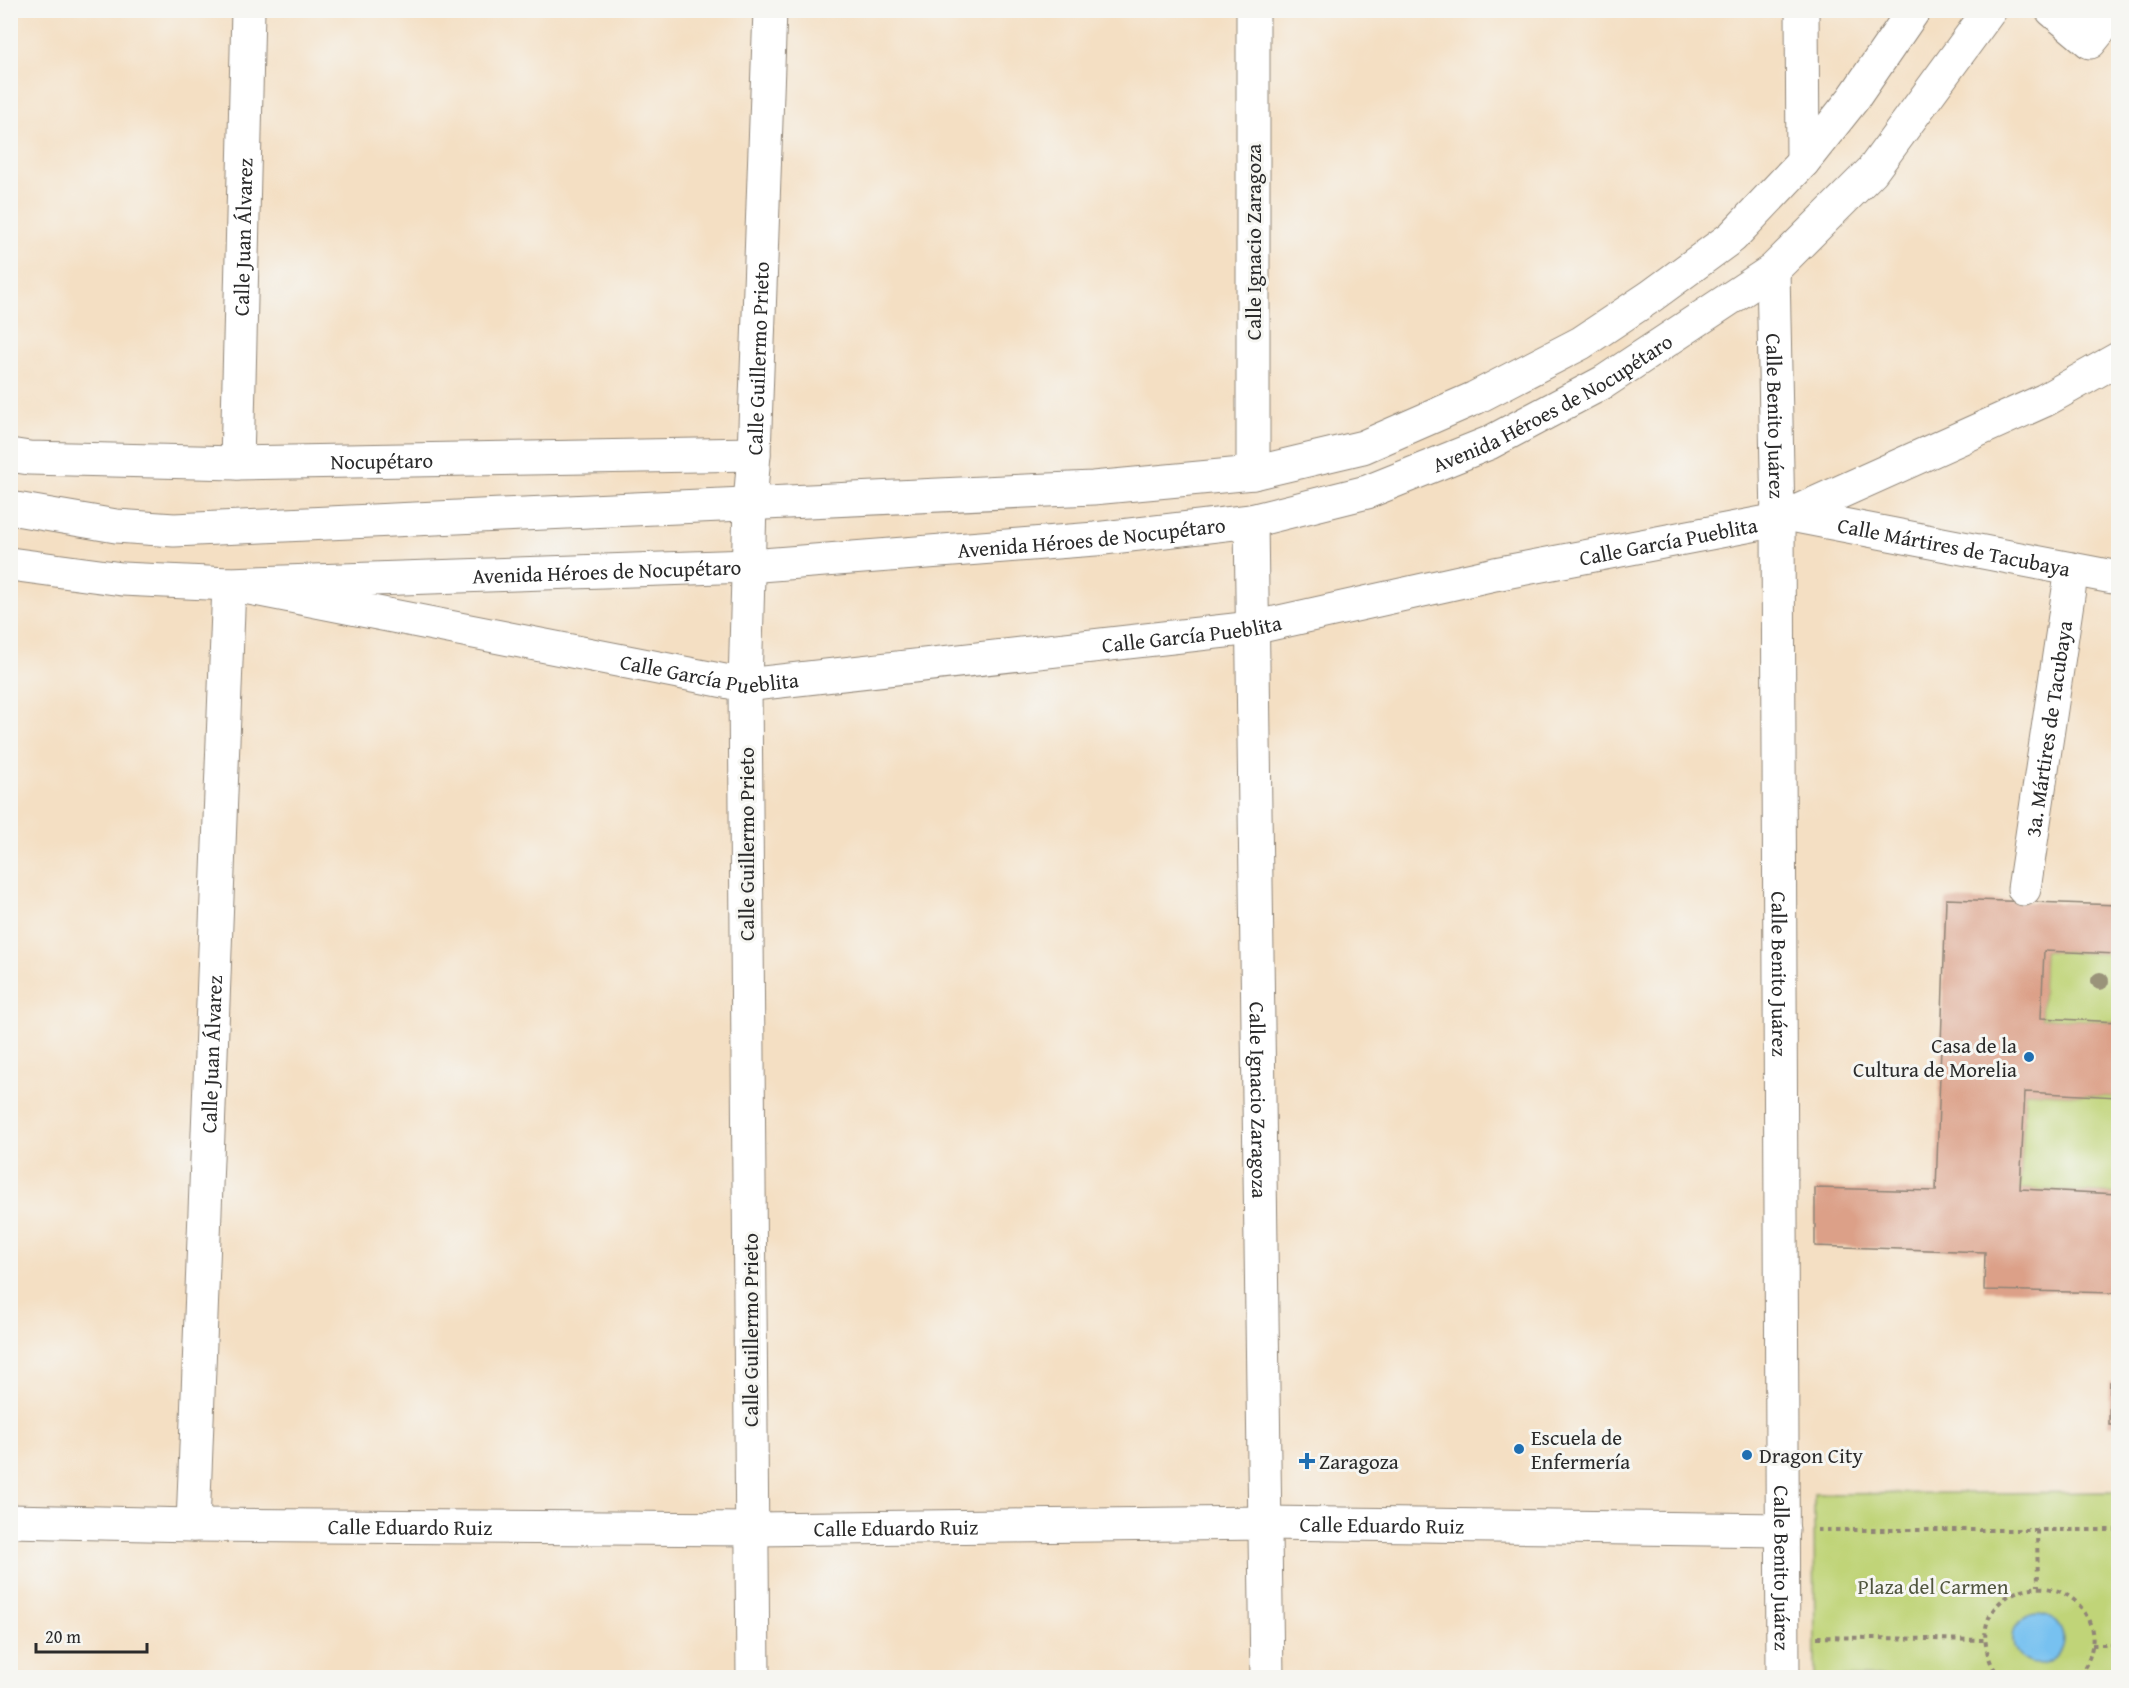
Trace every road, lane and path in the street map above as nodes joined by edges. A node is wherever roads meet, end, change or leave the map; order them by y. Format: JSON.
{"nodes":[{"id":1,"x":248,"y":10,"type":"edge"},
{"id":2,"x":770,"y":10,"type":"edge"},
{"id":3,"x":1253,"y":10,"type":"edge"},
{"id":4,"x":1802,"y":10,"type":"edge"},
{"id":5,"x":1914,"y":10,"type":"edge"},
{"id":6,"x":1990,"y":10,"type":"edge"},
{"id":7,"x":2052,"y":10,"type":"edge"},
{"id":8,"x":2116,"y":10,"type":"edge"},
{"id":9,"x":1803,"y":162,"type":"junction"},
{"id":10,"x":1773,"y":270,"type":"junction"},
{"id":11,"x":2118,"y":359,"type":"edge"},
{"id":12,"x":754,"y":454,"type":"junction"},
{"id":13,"x":10,"y":455,"type":"edge"},
{"id":14,"x":237,"y":463,"type":"junction"},
{"id":15,"x":1253,"y":473,"type":"junction"},
{"id":16,"x":750,"y":504,"type":"junction"},
{"id":17,"x":10,"y":508,"type":"edge"},
{"id":18,"x":1784,"y":517,"type":"junction"},
{"id":19,"x":1251,"y":521,"type":"junction"},
{"id":20,"x":10,"y":564,"type":"edge"},
{"id":21,"x":749,"y":566,"type":"junction"},
{"id":22,"x":2072,"y":569,"type":"junction"},
{"id":23,"x":2118,"y":578,"type":"edge"},
{"id":24,"x":229,"y":584,"type":"junction"},
{"id":25,"x":1252,"y":628,"type":"junction"},
{"id":26,"x":745,"y":685,"type":"junction"},
{"id":27,"x":2024,"y":889,"type":"dead end"},
{"id":28,"x":10,"y":1521,"type":"edge"},
{"id":29,"x":1265,"y":1523,"type":"junction"},
{"id":30,"x":193,"y":1525,"type":"junction"},
{"id":31,"x":752,"y":1529,"type":"junction"},
{"id":32,"x":1783,"y":1530,"type":"junction"},
{"id":33,"x":2037,"y":1530,"type":"junction"},
{"id":34,"x":2118,"y":1530,"type":"edge"},
{"id":35,"x":2038,"y":1586,"type":"junction"},
{"id":36,"x":1784,"y":1636,"type":"junction"},
{"id":37,"x":1985,"y":1640,"type":"junction"},
{"id":38,"x":2092,"y":1645,"type":"junction"},
{"id":39,"x":2118,"y":1645,"type":"edge"},
{"id":40,"x":753,"y":1677,"type":"edge"},
{"id":41,"x":1267,"y":1677,"type":"edge"},
{"id":42,"x":1783,"y":1677,"type":"edge"},
{"id":43,"x":2001,"y":1677,"type":"edge"},
{"id":44,"x":2076,"y":1677,"type":"edge"}],
"edges":[{"from":1,"to":14,"type":"street","name":"Calle Juan Álvarez"},
{"from":2,"to":12,"type":"street","name":"Calle Guillermo Prieto"},
{"from":3,"to":15,"type":"street","name":"Calle Ignacio Zaragoza"},
{"from":4,"to":9,"type":"street"},
{"from":5,"to":9,"type":"street","name":"Avenida Héroes de Nocupétaro"},
{"from":6,"to":10,"type":"street","name":"Avenida Héroes de Nocupétaro"},
{"from":7,"to":8,"type":"street"},
{"from":9,"to":15,"type":"street","name":"Avenida Héroes de Nocupétaro"},
{"from":10,"to":18,"type":"street","name":"Calle Benito Juárez"},
{"from":10,"to":19,"type":"street","name":"Avenida Héroes de Nocupétaro"},
{"from":11,"to":18,"type":"street","name":"Calle García Pueblita"},
{"from":12,"to":14,"type":"street","name":"Nocupétaro"},
{"from":12,"to":16,"type":"street","name":"Calle Guillermo Prieto"},
{"from":13,"to":14,"type":"street","name":"Nocupétaro"},
{"from":15,"to":16,"type":"street","name":"Avenida Héroes de Nocupétaro"},
{"from":16,"to":17,"type":"street","name":"Avenida Héroes de Nocupétaro"},
{"from":16,"to":21,"type":"street","name":"Calle Guillermo Prieto"},
{"from":18,"to":22,"type":"street","name":"Calle Mártires de Tacubaya"},
{"from":18,"to":25,"type":"street","name":"Calle García Pueblita"},
{"from":18,"to":32,"type":"street","name":"Calle Benito Juárez"},
{"from":19,"to":21,"type":"street","name":"Avenida Héroes de Nocupétaro"},
{"from":19,"to":25,"type":"street","name":"Calle Ignacio Zaragoza"},
{"from":20,"to":24,"type":"street","name":"Avenida Héroes de Nocupétaro"},
{"from":21,"to":24,"type":"street","name":"Avenida Héroes de Nocupétaro"},
{"from":21,"to":26,"type":"street","name":"Calle Guillermo Prieto"},
{"from":22,"to":23,"type":"street","name":"Calle Mártires de Tacubaya"},
{"from":22,"to":27,"type":"street","name":"3a. Mártires de Tacubaya"},
{"from":24,"to":26,"type":"street","name":"Calle García Pueblita"},
{"from":24,"to":30,"type":"street","name":"Calle Juan Álvarez"},
{"from":25,"to":26,"type":"street","name":"Calle García Pueblita"},
{"from":25,"to":29,"type":"street","name":"Calle Ignacio Zaragoza"},
{"from":26,"to":31,"type":"street","name":"Calle Guillermo Prieto"},
{"from":28,"to":30,"type":"street","name":"Calle Eduardo Ruiz"},
{"from":29,"to":31,"type":"street","name":"Calle Eduardo Ruiz"},
{"from":29,"to":32,"type":"street","name":"Calle Eduardo Ruiz"},
{"from":29,"to":41,"type":"street","name":"Calle Ignacio Zaragoza"},
{"from":30,"to":31,"type":"street","name":"Calle Eduardo Ruiz"},
{"from":31,"to":40,"type":"street","name":"Calle Guillermo Prieto"},
{"from":32,"to":33,"type":"path"},
{"from":32,"to":36,"type":"street","name":"Calle Benito Juárez"},
{"from":33,"to":34,"type":"path"},
{"from":33,"to":35,"type":"path"},
{"from":35,"to":37,"type":"path"},
{"from":35,"to":38,"type":"path"},
{"from":36,"to":37,"type":"path"},
{"from":36,"to":42,"type":"street","name":"Calle Benito Juárez"},
{"from":37,"to":43,"type":"path"},
{"from":38,"to":39,"type":"path"},
{"from":38,"to":44,"type":"path"}]}
